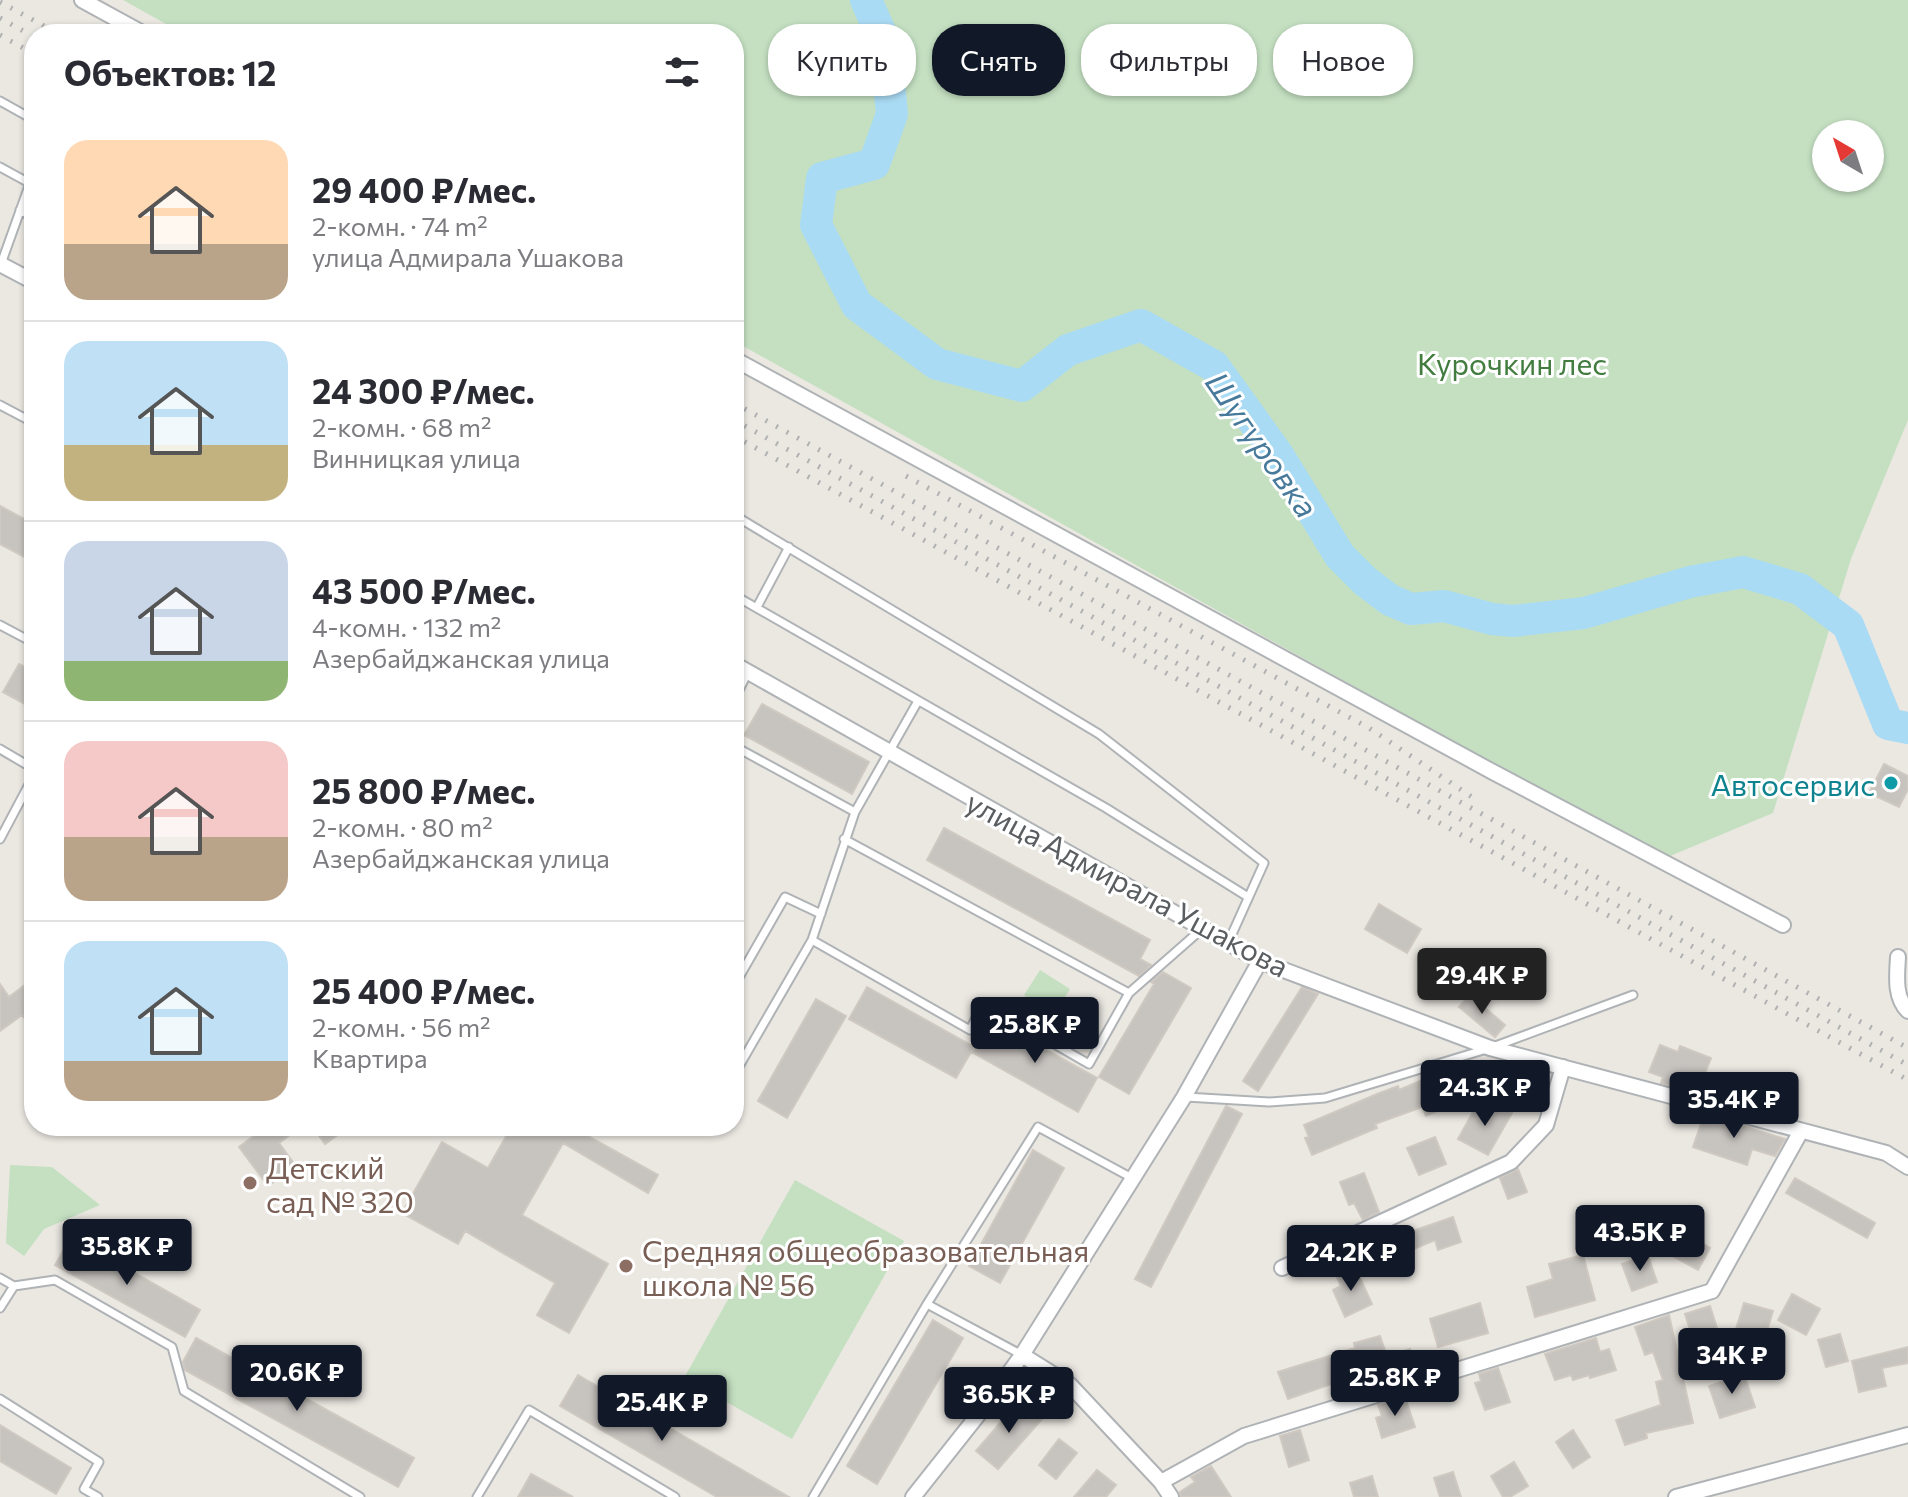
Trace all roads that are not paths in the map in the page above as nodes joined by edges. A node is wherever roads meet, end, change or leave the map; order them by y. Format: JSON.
{"nodes":[{"id":1,"x":82,"y":0,"type":"edge"},
{"id":2,"x":126,"y":24,"type":"edge"},
{"id":3,"x":0,"y":101,"type":"edge"},
{"id":4,"x":24,"y":114,"type":"edge"},
{"id":5,"x":0,"y":167,"type":"edge"},
{"id":6,"x":24,"y":178,"type":"edge"},
{"id":7,"x":24,"y":201,"type":"edge"},
{"id":8,"x":20,"y":210,"type":"junction"},
{"id":9,"x":24,"y":212,"type":"edge"},
{"id":10,"x":0,"y":265,"type":"edge"},
{"id":11,"x":24,"y":277,"type":"edge"},
{"id":12,"x":744,"y":364,"type":"edge"},
{"id":13,"x":0,"y":405,"type":"edge"},
{"id":14,"x":24,"y":418,"type":"edge"},
{"id":15,"x":744,"y":521,"type":"edge"},
{"id":16,"x":789,"y":547,"type":"junction"},
{"id":17,"x":744,"y":600,"type":"edge"},
{"id":18,"x":757,"y":607,"type":"junction"},
{"id":19,"x":0,"y":625,"type":"edge"},
{"id":20,"x":24,"y":638,"type":"edge"},
{"id":21,"x":744,"y":670,"type":"edge"},
{"id":22,"x":748,"y":672,"type":"junction"},
{"id":23,"x":744,"y":680,"type":"edge"},
{"id":24,"x":918,"y":701,"type":"junction"},
{"id":25,"x":0,"y":749,"type":"edge"},
{"id":26,"x":744,"y":751,"type":"edge"},
{"id":27,"x":888,"y":752,"type":"junction"},
{"id":28,"x":24,"y":765,"type":"edge"},
{"id":29,"x":24,"y":792,"type":"edge"},
{"id":30,"x":855,"y":812,"type":"junction"},
{"id":31,"x":0,"y":839,"type":"edge"},
{"id":32,"x":844,"y":839,"type":"junction"},
{"id":33,"x":1248,"y":897,"type":"junction"},
{"id":34,"x":821,"y":914,"type":"junction"},
{"id":35,"x":1783,"y":925,"type":"dead end"},
{"id":36,"x":1203,"y":928,"type":"junction"},
{"id":37,"x":812,"y":940,"type":"junction"},
{"id":38,"x":1228,"y":943,"type":"junction"},
{"id":39,"x":1898,"y":957,"type":"dead end"},
{"id":40,"x":1260,"y":961,"type":"junction"},
{"id":41,"x":744,"y":969,"type":"edge"},
{"id":42,"x":1129,"y":993,"type":"junction"},
{"id":43,"x":1633,"y":995,"type":"dead end"},
{"id":44,"x":1908,"y":1011,"type":"edge"},
{"id":45,"x":1490,"y":1048,"type":"junction"},
{"id":46,"x":744,"y":1058,"type":"edge"},
{"id":47,"x":1563,"y":1067,"type":"junction"},
{"id":48,"x":1184,"y":1097,"type":"junction"},
{"id":49,"x":1801,"y":1131,"type":"junction"},
{"id":50,"x":1908,"y":1164,"type":"edge"},
{"id":51,"x":1132,"y":1178,"type":"junction"},
{"id":52,"x":1282,"y":1268,"type":"dead end"},
{"id":53,"x":0,"y":1278,"type":"edge"},
{"id":54,"x":14,"y":1286,"type":"junction"},
{"id":55,"x":927,"y":1304,"type":"junction"},
{"id":56,"x":0,"y":1308,"type":"edge"},
{"id":57,"x":1022,"y":1355,"type":"junction"},
{"id":58,"x":0,"y":1399,"type":"edge"},
{"id":59,"x":1908,"y":1435,"type":"edge"},
{"id":60,"x":1161,"y":1482,"type":"junction"},
{"id":61,"x":355,"y":1496,"type":"edge"},
{"id":62,"x":98,"y":1497,"type":"edge"},
{"id":63,"x":477,"y":1497,"type":"edge"},
{"id":64,"x":675,"y":1497,"type":"edge"},
{"id":65,"x":813,"y":1497,"type":"edge"},
{"id":66,"x":913,"y":1497,"type":"edge"},
{"id":67,"x":1171,"y":1497,"type":"edge"},
{"id":68,"x":1676,"y":1497,"type":"edge"}],
"edges":[{"from":1,"to":2,"type":"street"},
{"from":3,"to":4,"type":"lane"},
{"from":5,"to":6,"type":"lane"},
{"from":7,"to":8,"type":"lane"},
{"from":8,"to":9,"type":"lane"},
{"from":8,"to":10,"type":"lane"},
{"from":10,"to":11,"type":"street"},
{"from":12,"to":35,"type":"street"},
{"from":13,"to":14,"type":"lane"},
{"from":15,"to":16,"type":"lane"},
{"from":16,"to":18,"type":"lane"},
{"from":16,"to":33,"type":"lane"},
{"from":17,"to":18,"type":"lane"},
{"from":18,"to":24,"type":"lane"},
{"from":19,"to":20,"type":"lane"},
{"from":21,"to":22,"type":"street","name":"улица Адмирала Ушакова"},
{"from":22,"to":23,"type":"lane"},
{"from":22,"to":27,"type":"street","name":"улица Адмирала Ушакова"},
{"from":24,"to":27,"type":"lane"},
{"from":24,"to":33,"type":"lane"},
{"from":25,"to":28,"type":"lane"},
{"from":26,"to":30,"type":"lane"},
{"from":27,"to":30,"type":"lane"},
{"from":27,"to":36,"type":"street","name":"улица Адмирала Ушакова"},
{"from":29,"to":31,"type":"lane"},
{"from":30,"to":32,"type":"lane"},
{"from":32,"to":34,"type":"lane"},
{"from":32,"to":42,"type":"lane"},
{"from":33,"to":38,"type":"lane"},
{"from":34,"to":37,"type":"lane"},
{"from":34,"to":41,"type":"lane"},
{"from":36,"to":38,"type":"street","name":"улица Адмирала Ушакова"},
{"from":36,"to":42,"type":"lane"},
{"from":37,"to":42,"type":"lane"},
{"from":37,"to":46,"type":"lane"},
{"from":38,"to":40,"type":"street","name":"улица Адмирала Ушакова"},
{"from":39,"to":44,"type":"street"},
{"from":40,"to":45,"type":"street","name":"улица Адмирала Ушакова"},
{"from":40,"to":48,"type":"street"},
{"from":43,"to":45,"type":"lane"},
{"from":45,"to":47,"type":"street","name":"улица Адмирала Ушакова"},
{"from":45,"to":48,"type":"lane"},
{"from":47,"to":49,"type":"street","name":"улица Адмирала Ушакова"},
{"from":47,"to":52,"type":"street"},
{"from":48,"to":51,"type":"street"},
{"from":49,"to":50,"type":"street","name":"улица Адмирала Ушакова"},
{"from":49,"to":60,"type":"street"},
{"from":51,"to":55,"type":"lane"},
{"from":51,"to":57,"type":"street"},
{"from":53,"to":54,"type":"lane"},
{"from":54,"to":56,"type":"lane"},
{"from":54,"to":61,"type":"lane"},
{"from":55,"to":57,"type":"lane"},
{"from":55,"to":65,"type":"lane"},
{"from":57,"to":60,"type":"street"},
{"from":57,"to":66,"type":"street"},
{"from":58,"to":62,"type":"lane"},
{"from":59,"to":68,"type":"street"},
{"from":60,"to":67,"type":"street"},
{"from":63,"to":64,"type":"lane"}]}
